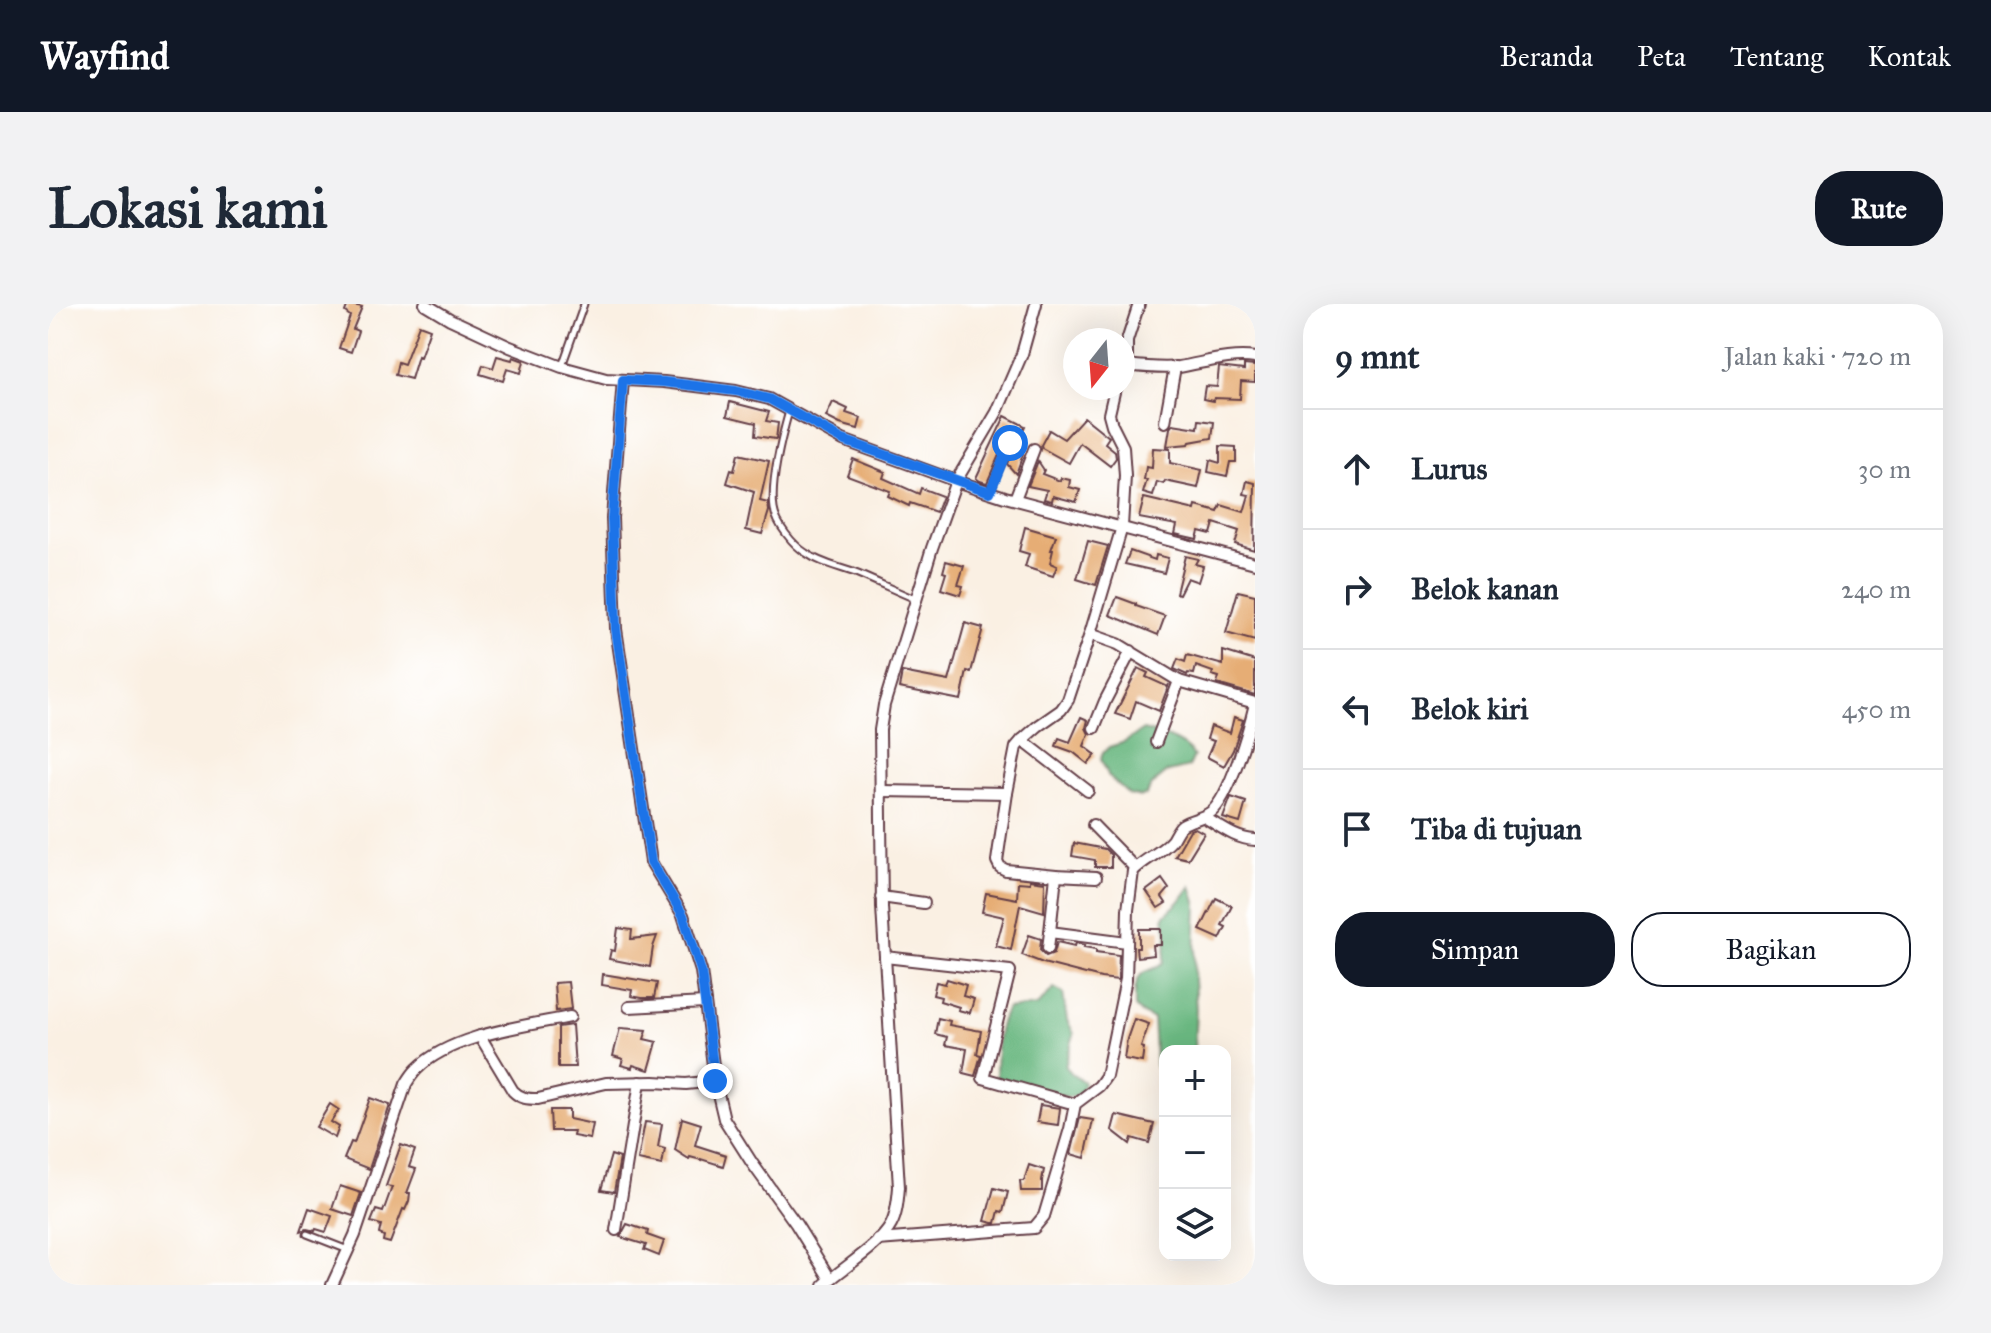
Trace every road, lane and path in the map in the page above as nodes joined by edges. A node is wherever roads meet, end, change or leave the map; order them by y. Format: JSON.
{"nodes":[{"id":1,"x":425,"y":304,"type":"edge"},
{"id":2,"x":584,"y":304,"type":"edge"},
{"id":3,"x":1036,"y":304,"type":"edge"},
{"id":4,"x":1139,"y":304,"type":"edge"},
{"id":5,"x":1131,"y":328,"type":"edge"},
{"id":6,"x":1255,"y":358,"type":"edge"},
{"id":7,"x":562,"y":367,"type":"junction"},
{"id":8,"x":1135,"y":367,"type":"edge"},
{"id":9,"x":1175,"y":367,"type":"junction"},
{"id":10,"x":623,"y":380,"type":"junction"},
{"id":11,"x":1112,"y":400,"type":"edge"},
{"id":12,"x":789,"y":410,"type":"junction"},
{"id":13,"x":1165,"y":422,"type":"dead end"},
{"id":14,"x":1010,"y":443,"type":"dead end"},
{"id":15,"x":1034,"y":449,"type":"dead end"},
{"id":16,"x":956,"y":481,"type":"junction"},
{"id":17,"x":990,"y":492,"type":"junction"},
{"id":18,"x":1015,"y":499,"type":"junction"},
{"id":19,"x":1122,"y":527,"type":"junction"},
{"id":20,"x":1255,"y":563,"type":"edge"},
{"id":21,"x":916,"y":599,"type":"junction"},
{"id":22,"x":1090,"y":634,"type":"junction"},
{"id":23,"x":1131,"y":651,"type":"junction"},
{"id":24,"x":1179,"y":681,"type":"junction"},
{"id":25,"x":1255,"y":704,"type":"edge"},
{"id":26,"x":1094,"y":728,"type":"dead end"},
{"id":27,"x":1022,"y":740,"type":"junction"},
{"id":28,"x":1156,"y":742,"type":"dead end"},
{"id":29,"x":881,"y":791,"type":"junction"},
{"id":30,"x":1088,"y":791,"type":"dead end"},
{"id":31,"x":1007,"y":793,"type":"junction"},
{"id":32,"x":1204,"y":817,"type":"junction"},
{"id":33,"x":1093,"y":825,"type":"dead end"},
{"id":34,"x":1255,"y":840,"type":"edge"},
{"id":35,"x":1135,"y":868,"type":"junction"},
{"id":36,"x":1056,"y":875,"type":"junction"},
{"id":37,"x":1096,"y":877,"type":"dead end"},
{"id":38,"x":881,"y":897,"type":"junction"},
{"id":39,"x":924,"y":903,"type":"dead end"},
{"id":40,"x":1050,"y":932,"type":"junction"},
{"id":41,"x":1127,"y":942,"type":"junction"},
{"id":42,"x":1048,"y":948,"type":"dead end"},
{"id":43,"x":885,"y":957,"type":"junction"},
{"id":44,"x":705,"y":1003,"type":"junction"},
{"id":45,"x":629,"y":1007,"type":"dead end"},
{"id":46,"x":570,"y":1017,"type":"dead end"},
{"id":47,"x":480,"y":1036,"type":"junction"},
{"id":48,"x":715,"y":1081,"type":"junction"},
{"id":49,"x":640,"y":1082,"type":"junction"},
{"id":50,"x":1075,"y":1104,"type":"junction"},
{"id":51,"x":616,"y":1230,"type":"dead end"},
{"id":52,"x":307,"y":1234,"type":"dead end"},
{"id":53,"x":878,"y":1240,"type":"junction"},
{"id":54,"x":349,"y":1250,"type":"junction"},
{"id":55,"x":827,"y":1282,"type":"edge"},
{"id":56,"x":332,"y":1285,"type":"edge"}],
"edges":[{"from":1,"to":7,"type":"street"},
{"from":2,"to":7,"type":"lane"},
{"from":3,"to":16,"type":"street"},
{"from":4,"to":5,"type":"street"},
{"from":6,"to":9,"type":"street"},
{"from":7,"to":10,"type":"street"},
{"from":8,"to":9,"type":"street"},
{"from":9,"to":13,"type":"street"},
{"from":10,"to":12,"type":"street"},
{"from":10,"to":44,"type":"street"},
{"from":11,"to":19,"type":"street"},
{"from":12,"to":16,"type":"street"},
{"from":12,"to":21,"type":"lane"},
{"from":14,"to":17,"type":"lane"},
{"from":15,"to":18,"type":"street"},
{"from":16,"to":17,"type":"street"},
{"from":16,"to":21,"type":"street"},
{"from":17,"to":18,"type":"street"},
{"from":18,"to":19,"type":"street"},
{"from":19,"to":20,"type":"street"},
{"from":19,"to":22,"type":"street"},
{"from":21,"to":29,"type":"street"},
{"from":22,"to":23,"type":"street"},
{"from":22,"to":27,"type":"street"},
{"from":23,"to":24,"type":"street"},
{"from":23,"to":26,"type":"street"},
{"from":24,"to":25,"type":"street"},
{"from":24,"to":28,"type":"street"},
{"from":25,"to":32,"type":"street"},
{"from":27,"to":30,"type":"street"},
{"from":27,"to":31,"type":"street"},
{"from":29,"to":31,"type":"street"},
{"from":29,"to":38,"type":"street"},
{"from":31,"to":36,"type":"street"},
{"from":32,"to":34,"type":"street"},
{"from":32,"to":35,"type":"street"},
{"from":33,"to":35,"type":"street"},
{"from":35,"to":41,"type":"street"},
{"from":36,"to":37,"type":"street"},
{"from":36,"to":40,"type":"street"},
{"from":38,"to":39,"type":"street"},
{"from":38,"to":43,"type":"street"},
{"from":40,"to":41,"type":"street"},
{"from":40,"to":42,"type":"street"},
{"from":41,"to":50,"type":"street"},
{"from":43,"to":50,"type":"street"},
{"from":43,"to":53,"type":"street"},
{"from":44,"to":45,"type":"street"},
{"from":44,"to":48,"type":"street"},
{"from":46,"to":47,"type":"street"},
{"from":47,"to":49,"type":"street"},
{"from":47,"to":54,"type":"street"},
{"from":48,"to":49,"type":"street"},
{"from":48,"to":55,"type":"street"},
{"from":49,"to":51,"type":"street"},
{"from":50,"to":53,"type":"street"},
{"from":52,"to":54,"type":"lane"},
{"from":53,"to":55,"type":"street"},
{"from":54,"to":56,"type":"street"}]}
